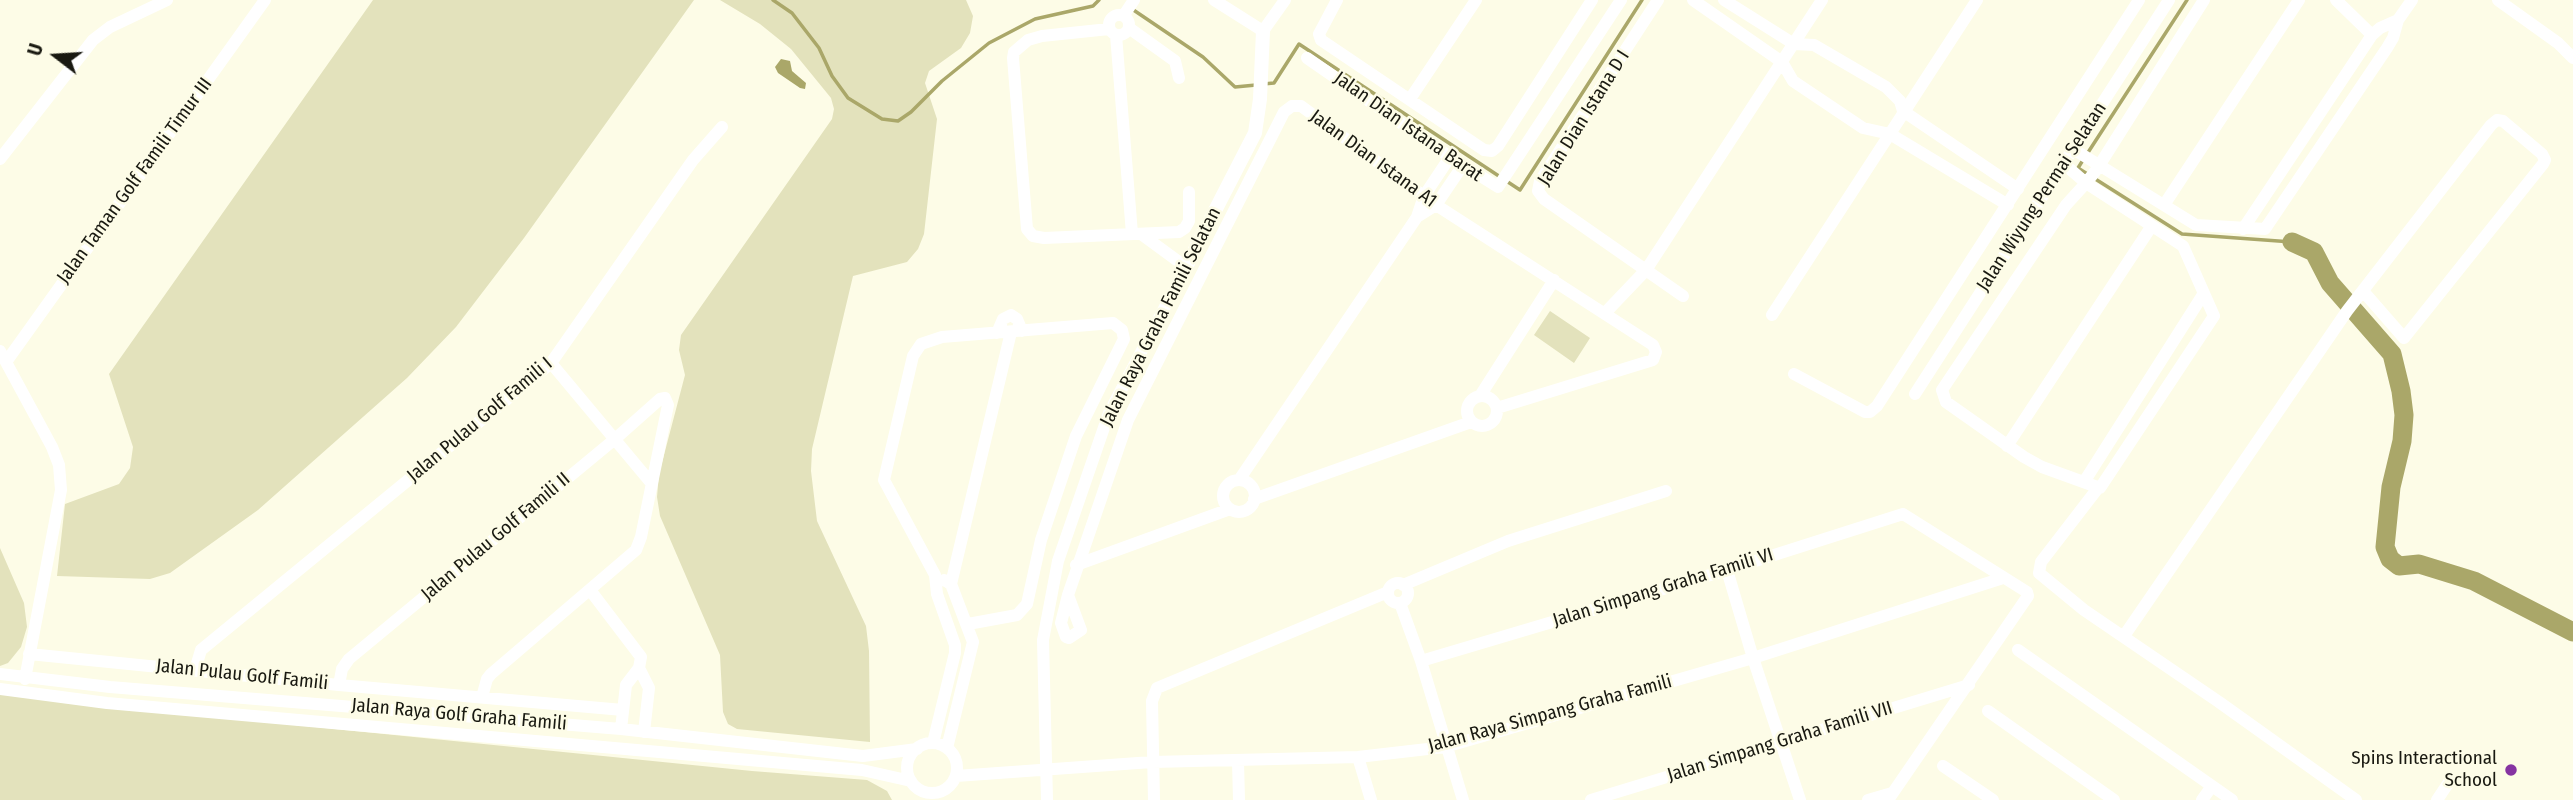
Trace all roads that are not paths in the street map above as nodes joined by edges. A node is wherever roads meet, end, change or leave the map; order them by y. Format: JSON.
{"nodes":[{"id":1,"x":167,"y":0,"type":"edge"},
{"id":2,"x":265,"y":0,"type":"edge"},
{"id":3,"x":1134,"y":0,"type":"edge"},
{"id":4,"x":1214,"y":0,"type":"edge"},
{"id":5,"x":1285,"y":0,"type":"edge"},
{"id":6,"x":1337,"y":0,"type":"edge"},
{"id":7,"x":1476,"y":0,"type":"edge"},
{"id":8,"x":1592,"y":0,"type":"edge"},
{"id":9,"x":1620,"y":0,"type":"edge"},
{"id":10,"x":1658,"y":0,"type":"edge"},
{"id":11,"x":1693,"y":0,"type":"edge"},
{"id":12,"x":1724,"y":0,"type":"edge"},
{"id":13,"x":1822,"y":0,"type":"edge"},
{"id":14,"x":1977,"y":0,"type":"edge"},
{"id":15,"x":2139,"y":0,"type":"edge"},
{"id":16,"x":2169,"y":0,"type":"edge"},
{"id":17,"x":2204,"y":0,"type":"edge"},
{"id":18,"x":2299,"y":0,"type":"edge"},
{"id":19,"x":2336,"y":0,"type":"edge"},
{"id":20,"x":2412,"y":0,"type":"edge"},
{"id":21,"x":2498,"y":0,"type":"edge"},
{"id":22,"x":1124,"y":14,"type":"junction"},
{"id":23,"x":2398,"y":20,"type":"junction"},
{"id":24,"x":1129,"y":28,"type":"junction"},
{"id":25,"x":1263,"y":31,"type":"junction"},
{"id":26,"x":1113,"y":32,"type":"junction"},
{"id":27,"x":2372,"y":35,"type":"junction"},
{"id":28,"x":1794,"y":44,"type":"junction"},
{"id":29,"x":1307,"y":58,"type":"dead end"},
{"id":30,"x":2573,"y":58,"type":"edge"},
{"id":31,"x":1783,"y":62,"type":"junction"},
{"id":32,"x":1180,"y":78,"type":"dead end"},
{"id":33,"x":1410,"y":99,"type":"junction"},
{"id":34,"x":1903,"y":111,"type":"junction"},
{"id":35,"x":723,"y":127,"type":"dead end"},
{"id":36,"x":1890,"y":134,"type":"junction"},
{"id":37,"x":2076,"y":150,"type":"junction"},
{"id":38,"x":1450,"y":157,"type":"junction"},
{"id":39,"x":0,"y":159,"type":"edge"},
{"id":40,"x":2064,"y":164,"type":"junction"},
{"id":41,"x":1463,"y":165,"type":"junction"},
{"id":42,"x":2096,"y":165,"type":"junction"},
{"id":43,"x":2087,"y":182,"type":"junction"},
{"id":44,"x":1189,"y":192,"type":"dead end"},
{"id":45,"x":1424,"y":196,"type":"junction"},
{"id":46,"x":2013,"y":197,"type":"junction"},
{"id":47,"x":1437,"y":205,"type":"junction"},
{"id":48,"x":2164,"y":205,"type":"junction"},
{"id":49,"x":2032,"y":212,"type":"junction"},
{"id":50,"x":1418,"y":217,"type":"junction"},
{"id":51,"x":2151,"y":227,"type":"junction"},
{"id":52,"x":2243,"y":229,"type":"junction"},
{"id":53,"x":1137,"y":234,"type":"junction"},
{"id":54,"x":1186,"y":267,"type":"junction"},
{"id":55,"x":1646,"y":271,"type":"junction"},
{"id":56,"x":1554,"y":280,"type":"junction"},
{"id":57,"x":2204,"y":293,"type":"junction"},
{"id":58,"x":2360,"y":295,"type":"junction"},
{"id":59,"x":1683,"y":296,"type":"dead end"},
{"id":60,"x":1605,"y":313,"type":"junction"},
{"id":61,"x":1772,"y":315,"type":"dead end"},
{"id":62,"x":1016,"y":331,"type":"junction"},
{"id":63,"x":3,"y":357,"type":"edge"},
{"id":64,"x":551,"y":362,"type":"junction"},
{"id":65,"x":1794,"y":374,"type":"dead end"},
{"id":66,"x":1915,"y":394,"type":"dead end"},
{"id":67,"x":1480,"y":396,"type":"junction"},
{"id":68,"x":1497,"y":408,"type":"junction"},
{"id":69,"x":1471,"y":422,"type":"junction"},
{"id":70,"x":615,"y":439,"type":"junction"},
{"id":71,"x":2007,"y":446,"type":"junction"},
{"id":72,"x":1239,"y":480,"type":"junction"},
{"id":73,"x":2084,"y":482,"type":"junction"},
{"id":74,"x":652,"y":484,"type":"junction"},
{"id":75,"x":2101,"y":486,"type":"junction"},
{"id":76,"x":1666,"y":491,"type":"dead end"},
{"id":77,"x":1254,"y":499,"type":"junction"},
{"id":78,"x":1230,"y":509,"type":"junction"},
{"id":79,"x":1076,"y":565,"type":"junction"},
{"id":80,"x":1727,"y":570,"type":"junction"},
{"id":81,"x":935,"y":575,"type":"junction"},
{"id":82,"x":2003,"y":578,"type":"junction"},
{"id":83,"x":951,"y":584,"type":"junction"},
{"id":84,"x":1403,"y":585,"type":"junction"},
{"id":85,"x":590,"y":590,"type":"junction"},
{"id":86,"x":1388,"y":592,"type":"junction"},
{"id":87,"x":937,"y":594,"type":"junction"},
{"id":88,"x":1068,"y":594,"type":"dead end"},
{"id":89,"x":1400,"y":603,"type":"junction"},
{"id":90,"x":968,"y":625,"type":"junction"},
{"id":91,"x":2124,"y":636,"type":"junction"},
{"id":92,"x":2018,"y":650,"type":"dead end"},
{"id":93,"x":29,"y":654,"type":"junction"},
{"id":94,"x":1753,"y":658,"type":"junction"},
{"id":95,"x":1421,"y":661,"type":"junction"},
{"id":96,"x":639,"y":668,"type":"junction"},
{"id":97,"x":195,"y":670,"type":"junction"},
{"id":98,"x":0,"y":674,"type":"edge"},
{"id":99,"x":25,"y":679,"type":"junction"},
{"id":100,"x":339,"y":685,"type":"junction"},
{"id":101,"x":1969,"y":685,"type":"junction"},
{"id":102,"x":110,"y":687,"type":"junction"},
{"id":103,"x":0,"y":690,"type":"edge"},
{"id":104,"x":482,"y":696,"type":"junction"},
{"id":105,"x":107,"y":703,"type":"junction"},
{"id":106,"x":623,"y":709,"type":"junction"},
{"id":107,"x":1988,"y":711,"type":"dead end"},
{"id":108,"x":621,"y":729,"type":"junction"},
{"id":109,"x":644,"y":732,"type":"junction"},
{"id":110,"x":1781,"y":741,"type":"junction"},
{"id":111,"x":933,"y":743,"type":"junction"},
{"id":112,"x":1445,"y":747,"type":"junction"},
{"id":113,"x":947,"y":748,"type":"junction"},
{"id":114,"x":917,"y":749,"type":"junction"},
{"id":115,"x":1358,"y":757,"type":"junction"},
{"id":116,"x":1238,"y":761,"type":"junction"},
{"id":117,"x":1152,"y":762,"type":"junction"},
{"id":118,"x":1943,"y":766,"type":"dead end"},
{"id":119,"x":1045,"y":768,"type":"junction"},
{"id":120,"x":956,"y":776,"type":"junction"},
{"id":121,"x":2449,"y":782,"type":"dead end"},
{"id":122,"x":2211,"y":786,"type":"junction"},
{"id":123,"x":915,"y":790,"type":"edge"},
{"id":124,"x":1890,"y":796,"type":"edge"},
{"id":125,"x":934,"y":797,"type":"edge"},
{"id":126,"x":1047,"y":800,"type":"edge"},
{"id":127,"x":1154,"y":800,"type":"edge"},
{"id":128,"x":1239,"y":800,"type":"edge"},
{"id":129,"x":1371,"y":800,"type":"edge"},
{"id":130,"x":1463,"y":800,"type":"edge"},
{"id":131,"x":1591,"y":800,"type":"edge"},
{"id":132,"x":1800,"y":800,"type":"edge"},
{"id":133,"x":1868,"y":800,"type":"edge"},
{"id":134,"x":1993,"y":800,"type":"edge"},
{"id":135,"x":2114,"y":800,"type":"edge"},
{"id":136,"x":2202,"y":800,"type":"edge"},
{"id":137,"x":2232,"y":800,"type":"edge"},
{"id":138,"x":2356,"y":800,"type":"edge"},
{"id":139,"x":2437,"y":800,"type":"edge"}],
"edges":[{"from":1,"to":39,"type":"street"},
{"from":2,"to":63,"type":"street","name":"Jalan Taman Golf Famili Timur III"},
{"from":3,"to":22,"type":"street"},
{"from":4,"to":25,"type":"street"},
{"from":5,"to":25,"type":"street"},
{"from":6,"to":33,"type":"street"},
{"from":7,"to":33,"type":"street"},
{"from":8,"to":33,"type":"street"},
{"from":9,"to":41,"type":"street","name":"Jalan Dian Istana Barat"},
{"from":10,"to":55,"type":"street","name":"Jalan Dian Istana D I"},
{"from":11,"to":31,"type":"street"},
{"from":12,"to":28,"type":"street"},
{"from":13,"to":28,"type":"street"},
{"from":14,"to":34,"type":"street"},
{"from":15,"to":46,"type":"street"},
{"from":16,"to":37,"type":"street","name":"Jalan Wiyung Permai Selatan"},
{"from":17,"to":42,"type":"street"},
{"from":18,"to":48,"type":"street"},
{"from":19,"to":27,"type":"street"},
{"from":20,"to":23,"type":"street"},
{"from":21,"to":30,"type":"street"},
{"from":22,"to":24,"type":"street"},
{"from":22,"to":26,"type":"street"},
{"from":23,"to":27,"type":"street"},
{"from":23,"to":52,"type":"street"},
{"from":24,"to":26,"type":"street"},
{"from":24,"to":32,"type":"street"},
{"from":25,"to":54,"type":"street","name":"Jalan Raya Graha Famili Selatan"},
{"from":26,"to":53,"type":"street"},
{"from":26,"to":53,"type":"street"},
{"from":27,"to":52,"type":"street"},
{"from":28,"to":31,"type":"street"},
{"from":28,"to":34,"type":"street"},
{"from":29,"to":38,"type":"street","name":"Jalan Dian Istana Barat"},
{"from":31,"to":36,"type":"street"},
{"from":31,"to":55,"type":"street"},
{"from":34,"to":36,"type":"street"},
{"from":34,"to":46,"type":"street"},
{"from":35,"to":64,"type":"street","name":"Jalan Pulau Golf Famili I"},
{"from":36,"to":46,"type":"street"},
{"from":36,"to":61,"type":"street"},
{"from":37,"to":40,"type":"street","name":"Jalan Wiyung Permai Selatan"},
{"from":37,"to":42,"type":"street"},
{"from":38,"to":41,"type":"street","name":"Jalan Dian Istana Barat"},
{"from":38,"to":45,"type":"street"},
{"from":40,"to":43,"type":"street"},
{"from":40,"to":49,"type":"street","name":"Jalan Wiyung Permai Selatan"},
{"from":41,"to":47,"type":"street"},
{"from":42,"to":43,"type":"street"},
{"from":42,"to":48,"type":"street"},
{"from":43,"to":51,"type":"street"},
{"from":43,"to":71,"type":"street"},
{"from":44,"to":53,"type":"street"},
{"from":45,"to":47,"type":"street","name":"Jalan Dian Istana A1"},
{"from":45,"to":50,"type":"street"},
{"from":45,"to":79,"type":"street","name":"Jalan Dian Istana A1"},
{"from":46,"to":49,"type":"street"},
{"from":46,"to":65,"type":"street"},
{"from":47,"to":50,"type":"street"},
{"from":47,"to":56,"type":"street","name":"Jalan Dian Istana A1"},
{"from":48,"to":52,"type":"street"},
{"from":49,"to":66,"type":"street","name":"Jalan Wiyung Permai Selatan"},
{"from":50,"to":72,"type":"street"},
{"from":51,"to":57,"type":"street"},
{"from":51,"to":71,"type":"street"},
{"from":53,"to":54,"type":"street"},
{"from":54,"to":119,"type":"street","name":"Jalan Raya Graha Famili Selatan"},
{"from":55,"to":59,"type":"street","name":"Jalan Dian Istana D I"},
{"from":55,"to":60,"type":"street"},
{"from":56,"to":60,"type":"street","name":"Jalan Dian Istana A1"},
{"from":56,"to":67,"type":"street"},
{"from":57,"to":73,"type":"street"},
{"from":57,"to":75,"type":"street"},
{"from":58,"to":58,"type":"street"},
{"from":58,"to":91,"type":"street"},
{"from":60,"to":68,"type":"street","name":"Jalan Dian Istana A1"},
{"from":62,"to":81,"type":"street"},
{"from":62,"to":83,"type":"street"},
{"from":62,"to":90,"type":"street"},
{"from":63,"to":93,"type":"street"},
{"from":64,"to":70,"type":"street"},
{"from":64,"to":97,"type":"street","name":"Jalan Pulau Golf Famili I"},
{"from":67,"to":68,"type":"street"},
{"from":67,"to":69,"type":"street"},
{"from":68,"to":69,"type":"street"},
{"from":69,"to":77,"type":"street"},
{"from":70,"to":74,"type":"street"},
{"from":70,"to":74,"type":"street","name":"Jalan Pulau Golf Famili II"},
{"from":70,"to":100,"type":"street","name":"Jalan Pulau Golf Famili II"},
{"from":71,"to":73,"type":"street"},
{"from":72,"to":77,"type":"street"},
{"from":72,"to":78,"type":"street"},
{"from":73,"to":75,"type":"street"},
{"from":74,"to":85,"type":"street"},
{"from":75,"to":91,"type":"street"},
{"from":76,"to":84,"type":"street"},
{"from":77,"to":78,"type":"street"},
{"from":78,"to":79,"type":"street"},
{"from":79,"to":88,"type":"street","name":"Jalan Dian Istana A1"},
{"from":80,"to":82,"type":"street","name":"Jalan Simpang Graha Famili VI"},
{"from":80,"to":94,"type":"street"},
{"from":80,"to":95,"type":"street","name":"Jalan Simpang Graha Famili VI"},
{"from":81,"to":83,"type":"street"},
{"from":81,"to":87,"type":"street"},
{"from":82,"to":94,"type":"street","name":"Jalan Raya Simpang Graha Famili"},
{"from":82,"to":101,"type":"street"},
{"from":83,"to":87,"type":"street"},
{"from":83,"to":90,"type":"street"},
{"from":84,"to":86,"type":"street"},
{"from":84,"to":89,"type":"street"},
{"from":85,"to":96,"type":"street"},
{"from":85,"to":104,"type":"street"},
{"from":86,"to":89,"type":"street"},
{"from":86,"to":117,"type":"street"},
{"from":87,"to":111,"type":"street"},
{"from":89,"to":95,"type":"street"},
{"from":90,"to":113,"type":"street"},
{"from":91,"to":138,"type":"street"},
{"from":92,"to":122,"type":"street"},
{"from":93,"to":97,"type":"street","name":"Jalan Pulau Golf Famili"},
{"from":93,"to":99,"type":"street"},
{"from":94,"to":110,"type":"street"},
{"from":94,"to":112,"type":"street","name":"Jalan Raya Simpang Graha Famili"},
{"from":95,"to":112,"type":"street"},
{"from":96,"to":106,"type":"street"},
{"from":96,"to":109,"type":"street"},
{"from":97,"to":100,"type":"street","name":"Jalan Pulau Golf Famili"},
{"from":98,"to":99,"type":"street","name":"Jalan Raya Golf Graha Famili"},
{"from":99,"to":102,"type":"street","name":"Jalan Raya Golf Graha Famili"},
{"from":100,"to":104,"type":"street","name":"Jalan Pulau Golf Famili"},
{"from":101,"to":110,"type":"street","name":"Jalan Simpang Graha Famili VII"},
{"from":101,"to":124,"type":"street"},
{"from":102,"to":105,"type":"street"},
{"from":102,"to":108,"type":"street","name":"Jalan Raya Golf Graha Famili"},
{"from":103,"to":105,"type":"street","name":"Jalan Raya Golf Graha Famili"},
{"from":104,"to":106,"type":"street","name":"Jalan Pulau Golf Famili"},
{"from":105,"to":123,"type":"street","name":"Jalan Raya Golf Graha Famili"},
{"from":106,"to":108,"type":"street"},
{"from":107,"to":135,"type":"street"},
{"from":108,"to":109,"type":"street","name":"Jalan Raya Golf Graha Famili"},
{"from":109,"to":114,"type":"street","name":"Jalan Raya Golf Graha Famili"},
{"from":110,"to":131,"type":"street","name":"Jalan Simpang Graha Famili VII"},
{"from":110,"to":132,"type":"street"},
{"from":111,"to":113,"type":"street"},
{"from":111,"to":114,"type":"street"},
{"from":112,"to":115,"type":"street","name":"Jalan Raya Simpang Graha Famili"},
{"from":112,"to":130,"type":"street"},
{"from":113,"to":120,"type":"street"},
{"from":114,"to":123,"type":"street"},
{"from":115,"to":116,"type":"street","name":"Jalan Raya Simpang Graha Famili"},
{"from":115,"to":129,"type":"street"},
{"from":116,"to":117,"type":"street","name":"Jalan Raya Simpang Graha Famili"},
{"from":116,"to":128,"type":"street"},
{"from":117,"to":119,"type":"street","name":"Jalan Raya Simpang Graha Famili"},
{"from":117,"to":127,"type":"street"},
{"from":118,"to":134,"type":"street"},
{"from":119,"to":120,"type":"street","name":"Jalan Raya Simpang Graha Famili"},
{"from":119,"to":126,"type":"street","name":"Jalan Raya Graha Famili Selatan"},
{"from":120,"to":125,"type":"street"},
{"from":121,"to":139,"type":"street"},
{"from":122,"to":136,"type":"street"},
{"from":122,"to":137,"type":"street"},
{"from":123,"to":125,"type":"street"},
{"from":124,"to":133,"type":"street"}]}
